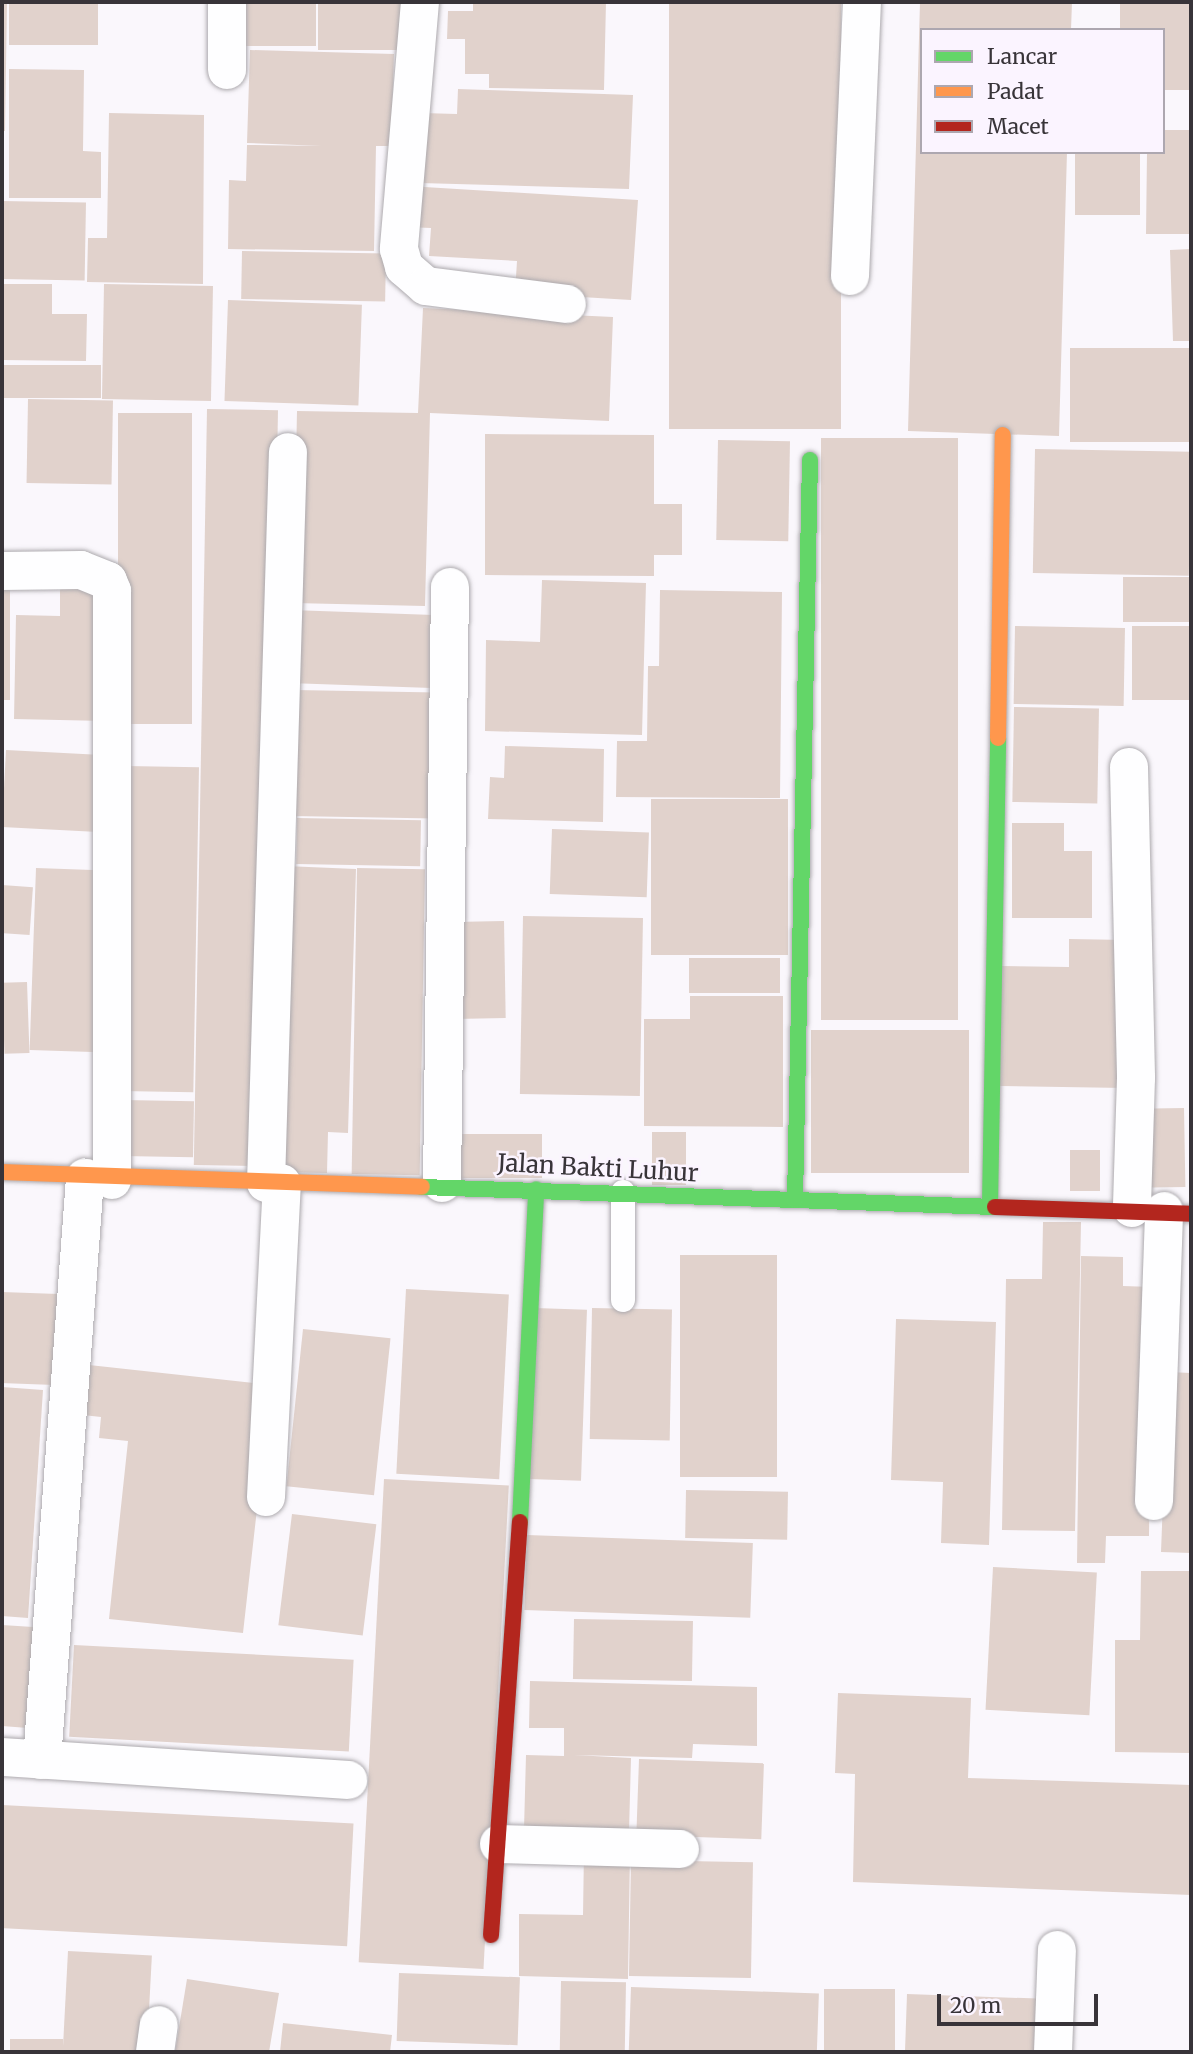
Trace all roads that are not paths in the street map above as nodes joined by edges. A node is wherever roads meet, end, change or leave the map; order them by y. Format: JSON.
{"nodes":[{"id":1,"x":227,"y":2,"type":"edge"},
{"id":2,"x":420,"y":2,"type":"edge"},
{"id":3,"x":862,"y":2,"type":"edge"},
{"id":4,"x":227,"y":70,"type":"dead end"},
{"id":5,"x":850,"y":275,"type":"dead end"},
{"id":6,"x":567,"y":304,"type":"dead end"},
{"id":7,"x":1003,"y":435,"type":"dead end"},
{"id":8,"x":288,"y":452,"type":"dead end"},
{"id":9,"x":810,"y":460,"type":"dead end"},
{"id":10,"x":2,"y":571,"type":"edge"},
{"id":11,"x":450,"y":587,"type":"dead end"},
{"id":12,"x":1129,"y":767,"type":"dead end"},
{"id":13,"x":2,"y":1172,"type":"edge"},
{"id":14,"x":99,"y":1179,"type":"junction"},
{"id":15,"x":274,"y":1183,"type":"junction"},
{"id":16,"x":442,"y":1183,"type":"junction"},
{"id":17,"x":536,"y":1189,"type":"junction"},
{"id":18,"x":623,"y":1192,"type":"junction"},
{"id":19,"x":795,"y":1200,"type":"junction"},
{"id":20,"x":990,"y":1205,"type":"junction"},
{"id":21,"x":1162,"y":1211,"type":"edge"},
{"id":22,"x":623,"y":1300,"type":"dead end"},
{"id":23,"x":266,"y":1497,"type":"dead end"},
{"id":24,"x":1154,"y":1501,"type":"dead end"},
{"id":25,"x":2,"y":1757,"type":"edge"},
{"id":26,"x":42,"y":1760,"type":"junction"},
{"id":27,"x":348,"y":1780,"type":"dead end"},
{"id":28,"x":499,"y":1844,"type":"junction"},
{"id":29,"x":680,"y":1849,"type":"dead end"},
{"id":30,"x":491,"y":1935,"type":"dead end"},
{"id":31,"x":1057,"y":1950,"type":"dead end"},
{"id":32,"x":1053,"y":2052,"type":"edge"}],
"edges":[{"from":1,"to":4,"type":"street"},
{"from":2,"to":6,"type":"street"},
{"from":3,"to":5,"type":"street"},
{"from":7,"to":20,"type":"street"},
{"from":8,"to":15,"type":"street"},
{"from":9,"to":19,"type":"street"},
{"from":10,"to":14,"type":"street"},
{"from":11,"to":16,"type":"street"},
{"from":12,"to":21,"type":"street"},
{"from":13,"to":14,"type":"street","name":"Jalan Bakti Luhur"},
{"from":14,"to":15,"type":"street","name":"Jalan Bakti Luhur"},
{"from":14,"to":26,"type":"street"},
{"from":15,"to":16,"type":"street","name":"Jalan Bakti Luhur"},
{"from":15,"to":23,"type":"street"},
{"from":16,"to":17,"type":"street","name":"Jalan Bakti Luhur"},
{"from":17,"to":18,"type":"street","name":"Jalan Bakti Luhur"},
{"from":17,"to":28,"type":"street"},
{"from":18,"to":19,"type":"street","name":"Jalan Bakti Luhur"},
{"from":18,"to":22,"type":"lane"},
{"from":19,"to":20,"type":"street","name":"Jalan Bakti Luhur"},
{"from":20,"to":21,"type":"street","name":"Jalan Bakti Luhur"},
{"from":21,"to":24,"type":"street"},
{"from":25,"to":26,"type":"street"},
{"from":26,"to":27,"type":"street"},
{"from":28,"to":29,"type":"street"},
{"from":28,"to":30,"type":"street"},
{"from":31,"to":32,"type":"street"}]}
